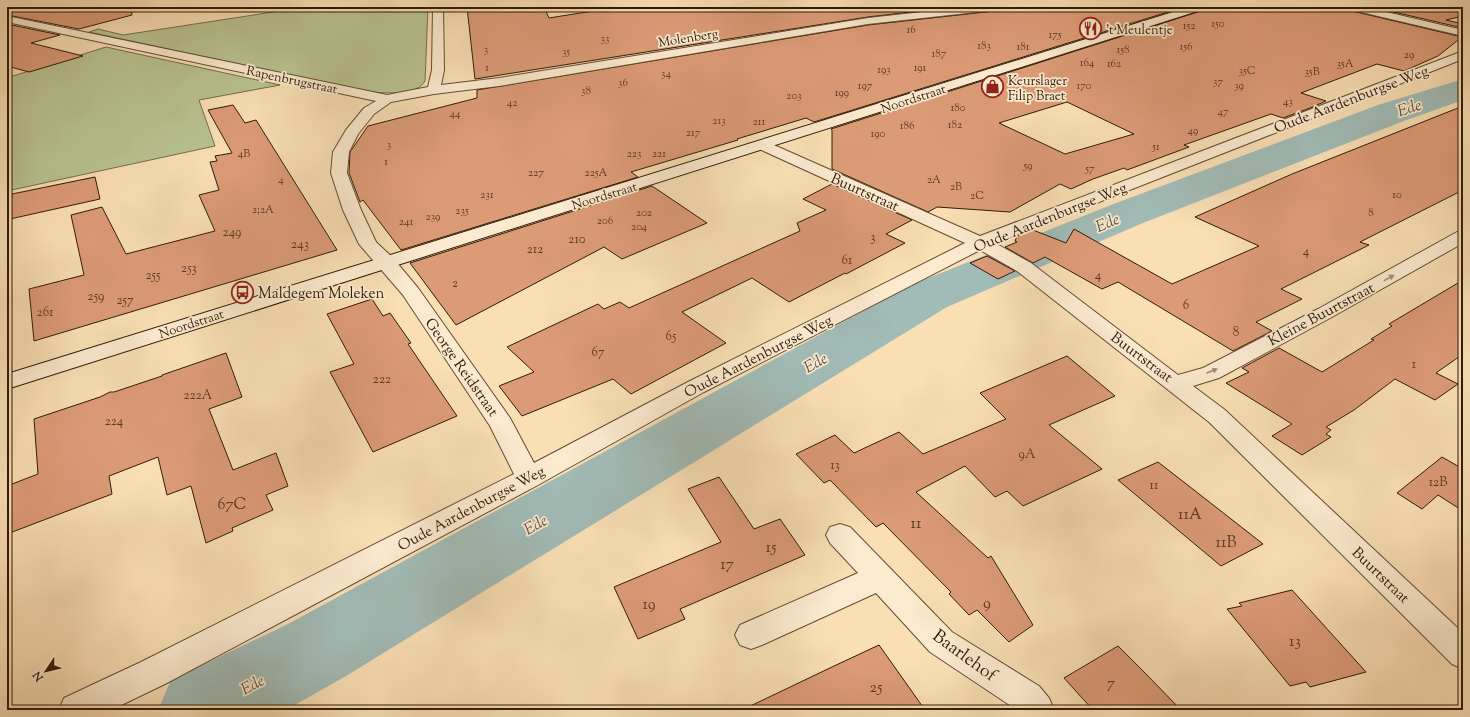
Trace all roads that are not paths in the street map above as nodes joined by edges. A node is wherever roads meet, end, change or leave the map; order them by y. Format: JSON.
{"nodes":[{"id":1,"x":438,"y":7,"type":"edge"},
{"id":2,"x":995,"y":7,"type":"edge"},
{"id":3,"x":1200,"y":7,"type":"edge"},
{"id":4,"x":1352,"y":7,"type":"edge"},
{"id":5,"x":7,"y":19,"type":"edge"},
{"id":6,"x":1463,"y":33,"type":"edge"},
{"id":7,"x":1463,"y":55,"type":"edge"},
{"id":8,"x":434,"y":90,"type":"junction"},
{"id":9,"x":387,"y":99,"type":"junction"},
{"id":10,"x":762,"y":145,"type":"junction"},
{"id":11,"x":1463,"y":236,"type":"edge"},
{"id":12,"x":988,"y":247,"type":"junction"},
{"id":13,"x":386,"y":262,"type":"junction"},
{"id":14,"x":7,"y":382,"type":"edge"},
{"id":15,"x":1175,"y":383,"type":"junction"},
{"id":16,"x":529,"y":478,"type":"junction"},
{"id":17,"x":840,"y":535,"type":"dead end"},
{"id":18,"x":880,"y":577,"type":"junction"},
{"id":19,"x":751,"y":635,"type":"dead end"},
{"id":20,"x":1463,"y":654,"type":"edge"},
{"id":21,"x":76,"y":710,"type":"edge"},
{"id":22,"x":1037,"y":710,"type":"edge"}],
"edges":[{"from":1,"to":8,"type":"street"},
{"from":2,"to":8,"type":"street","name":"Molenberg"},
{"from":3,"to":10,"type":"street","name":"Noordstraat"},
{"from":4,"to":6,"type":"street"},
{"from":5,"to":9,"type":"street","name":"Rapenbrugstraat"},
{"from":7,"to":12,"type":"street","name":"Oude Aardenburgse Weg"},
{"from":8,"to":9,"type":"street","name":"Molenberg"},
{"from":9,"to":13,"type":"street"},
{"from":10,"to":12,"type":"street","name":"Buurtstraat"},
{"from":10,"to":13,"type":"street","name":"Noordstraat"},
{"from":15,"to":11,"type":"street","name":"Kleine Buurtstraat","one_way":true},
{"from":12,"to":15,"type":"street","name":"Buurtstraat"},
{"from":12,"to":16,"type":"street","name":"Oude Aardenburgse Weg"},
{"from":13,"to":14,"type":"street","name":"Noordstraat"},
{"from":13,"to":16,"type":"street","name":"George Reidstraat"},
{"from":15,"to":20,"type":"street","name":"Buurtstraat"},
{"from":16,"to":21,"type":"street","name":"Oude Aardenburgse Weg"},
{"from":17,"to":18,"type":"street","name":"Baarlehof"},
{"from":18,"to":19,"type":"street"},
{"from":18,"to":22,"type":"street","name":"Baarlehof"}]}
